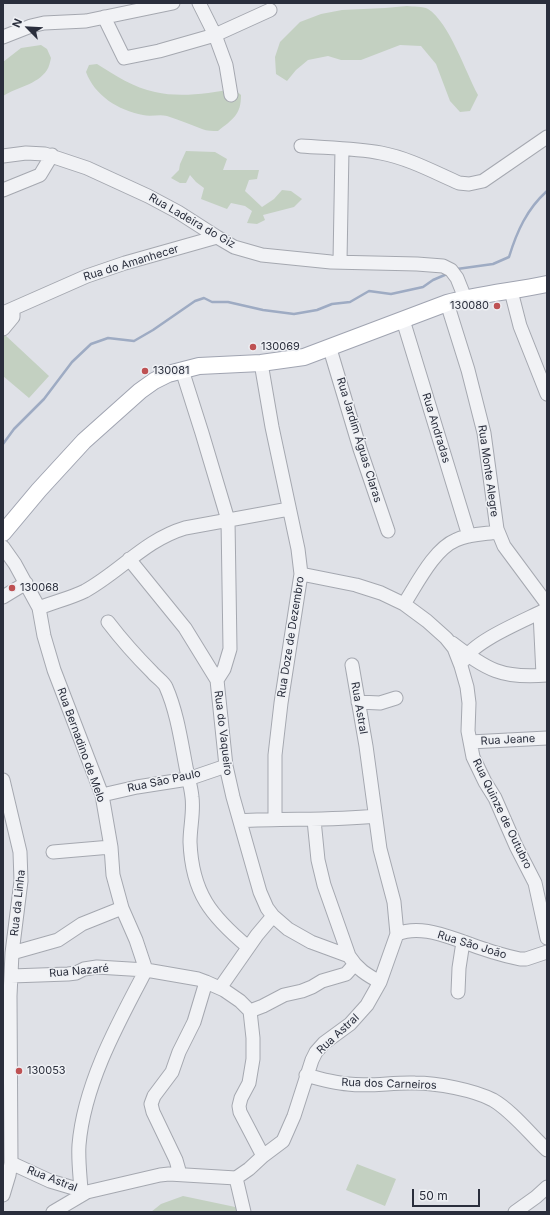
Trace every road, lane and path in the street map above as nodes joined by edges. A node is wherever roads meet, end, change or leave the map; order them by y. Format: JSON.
{"nodes":[{"id":1,"x":173,"y":3,"type":"edge"},
{"id":2,"x":199,"y":3,"type":"edge"},
{"id":3,"x":270,"y":10,"type":"dead end"},
{"id":4,"x":104,"y":17,"type":"junction"},
{"id":5,"x":215,"y":35,"type":"junction"},
{"id":6,"x":3,"y":37,"type":"edge"},
{"id":7,"x":231,"y":95,"type":"dead end"},
{"id":8,"x":547,"y":137,"type":"edge"},
{"id":9,"x":301,"y":146,"type":"dead end"},
{"id":10,"x":342,"y":149,"type":"junction"},
{"id":11,"x":52,"y":155,"type":"junction"},
{"id":12,"x":3,"y":156,"type":"edge"},
{"id":13,"x":3,"y":190,"type":"edge"},
{"id":14,"x":217,"y":238,"type":"junction"},
{"id":15,"x":340,"y":261,"type":"junction"},
{"id":16,"x":547,"y":284,"type":"edge"},
{"id":17,"x":511,"y":291,"type":"junction"},
{"id":18,"x":466,"y":298,"type":"junction"},
{"id":19,"x":447,"y":303,"type":"junction"},
{"id":20,"x":8,"y":311,"type":"edge"},
{"id":21,"x":403,"y":320,"type":"junction"},
{"id":22,"x":3,"y":329,"type":"edge"},
{"id":23,"x":330,"y":349,"type":"junction"},
{"id":24,"x":261,"y":362,"type":"junction"},
{"id":25,"x":182,"y":370,"type":"junction"},
{"id":26,"x":547,"y":394,"type":"edge"},
{"id":27,"x":289,"y":508,"type":"junction"},
{"id":28,"x":228,"y":520,"type":"junction"},
{"id":29,"x":388,"y":531,"type":"dead end"},
{"id":30,"x":498,"y":532,"type":"junction"},
{"id":31,"x":3,"y":533,"type":"edge"},
{"id":32,"x":469,"y":536,"type":"junction"},
{"id":33,"x":3,"y":547,"type":"edge"},
{"id":34,"x":129,"y":560,"type":"junction"},
{"id":35,"x":301,"y":574,"type":"junction"},
{"id":36,"x":26,"y":583,"type":"junction"},
{"id":37,"x":3,"y":597,"type":"edge"},
{"id":38,"x":404,"y":604,"type":"junction"},
{"id":39,"x":39,"y":608,"type":"junction"},
{"id":40,"x":545,"y":609,"type":"edge"},
{"id":41,"x":108,"y":622,"type":"dead end"},
{"id":42,"x":464,"y":660,"type":"junction"},
{"id":43,"x":352,"y":665,"type":"dead end"},
{"id":44,"x":546,"y":676,"type":"edge"},
{"id":45,"x":217,"y":680,"type":"junction"},
{"id":46,"x":396,"y":698,"type":"dead end"},
{"id":47,"x":358,"y":702,"type":"junction"},
{"id":48,"x":547,"y":738,"type":"edge"},
{"id":49,"x":470,"y":742,"type":"junction"},
{"id":50,"x":226,"y":766,"type":"junction"},
{"id":51,"x":188,"y":778,"type":"junction"},
{"id":52,"x":3,"y":780,"type":"edge"},
{"id":53,"x":102,"y":795,"type":"junction"},
{"id":54,"x":375,"y":816,"type":"junction"},
{"id":55,"x":275,"y":819,"type":"junction"},
{"id":56,"x":314,"y":820,"type":"junction"},
{"id":57,"x":240,"y":821,"type":"junction"},
{"id":58,"x":111,"y":847,"type":"junction"},
{"id":59,"x":53,"y":852,"type":"dead end"},
{"id":60,"x":122,"y":908,"type":"junction"},
{"id":61,"x":273,"y":916,"type":"junction"},
{"id":62,"x":398,"y":934,"type":"junction"},
{"id":63,"x":547,"y":938,"type":"edge"},
{"id":64,"x":462,"y":942,"type":"junction"},
{"id":65,"x":248,"y":948,"type":"junction"},
{"id":66,"x":547,"y":952,"type":"edge"},
{"id":67,"x":12,"y":953,"type":"junction"},
{"id":68,"x":352,"y":960,"type":"junction"},
{"id":69,"x":146,"y":970,"type":"junction"},
{"id":70,"x":11,"y":976,"type":"junction"},
{"id":71,"x":206,"y":982,"type":"junction"},
{"id":72,"x":380,"y":982,"type":"junction"},
{"id":73,"x":220,"y":988,"type":"junction"},
{"id":74,"x":458,"y":992,"type":"dead end"},
{"id":75,"x":250,"y":1011,"type":"junction"},
{"id":76,"x":306,"y":1075,"type":"junction"},
{"id":77,"x":547,"y":1150,"type":"edge"},
{"id":78,"x":263,"y":1156,"type":"junction"},
{"id":79,"x":12,"y":1162,"type":"junction"},
{"id":80,"x":180,"y":1174,"type":"junction"},
{"id":81,"x":236,"y":1178,"type":"junction"},
{"id":82,"x":547,"y":1187,"type":"edge"},
{"id":83,"x":84,"y":1191,"type":"junction"},
{"id":84,"x":3,"y":1195,"type":"edge"},
{"id":85,"x":53,"y":1212,"type":"edge"},
{"id":86,"x":244,"y":1212,"type":"edge"},
{"id":87,"x":515,"y":1212,"type":"edge"}],
"edges":[{"from":1,"to":4,"type":"street"},
{"from":2,"to":5,"type":"street"},
{"from":3,"to":5,"type":"street"},
{"from":4,"to":5,"type":"street"},
{"from":4,"to":6,"type":"street"},
{"from":5,"to":7,"type":"street"},
{"from":8,"to":10,"type":"street"},
{"from":9,"to":10,"type":"street"},
{"from":10,"to":15,"type":"street"},
{"from":11,"to":12,"type":"street","name":"Rua Ladeira do Giz"},
{"from":11,"to":13,"type":"street"},
{"from":11,"to":14,"type":"street","name":"Rua Ladeira do Giz"},
{"from":14,"to":15,"type":"street","name":"Rua Ladeira do Giz"},
{"from":14,"to":20,"type":"street","name":"Rua do Amanhecer"},
{"from":15,"to":18,"type":"street","name":"Rua Ladeira do Giz"},
{"from":16,"to":17,"type":"main road"},
{"from":17,"to":18,"type":"main road"},
{"from":17,"to":26,"type":"street"},
{"from":18,"to":19,"type":"main road"},
{"from":19,"to":21,"type":"main road"},
{"from":19,"to":30,"type":"street","name":"Rua Monte Alegre"},
{"from":20,"to":22,"type":"street"},
{"from":21,"to":23,"type":"main road"},
{"from":21,"to":32,"type":"street","name":"Rua Andradas"},
{"from":23,"to":24,"type":"main road"},
{"from":23,"to":29,"type":"street","name":"Rua Jardim Águas Claras"},
{"from":24,"to":25,"type":"main road"},
{"from":24,"to":27,"type":"street","name":"Rua Doze de Dezembro"},
{"from":25,"to":28,"type":"street","name":"Rua do Vaqueiro"},
{"from":25,"to":31,"type":"main road"},
{"from":27,"to":28,"type":"street"},
{"from":27,"to":35,"type":"street","name":"Rua Doze de Dezembro"},
{"from":28,"to":34,"type":"street"},
{"from":28,"to":45,"type":"street","name":"Rua do Vaqueiro"},
{"from":30,"to":32,"type":"street"},
{"from":30,"to":40,"type":"street","name":"Rua Monte Alegre"},
{"from":32,"to":38,"type":"street"},
{"from":33,"to":36,"type":"street","name":"Rua Bernadino de Melo"},
{"from":34,"to":39,"type":"street"},
{"from":34,"to":45,"type":"street"},
{"from":35,"to":38,"type":"street","name":"Rua Quinze de Outubro"},
{"from":35,"to":55,"type":"street","name":"Rua Doze de Dezembro"},
{"from":36,"to":37,"type":"street"},
{"from":36,"to":39,"type":"street","name":"Rua Bernadino de Melo"},
{"from":38,"to":42,"type":"street","name":"Rua Quinze de Outubro"},
{"from":39,"to":53,"type":"street","name":"Rua Bernadino de Melo"},
{"from":40,"to":42,"type":"street"},
{"from":40,"to":44,"type":"street"},
{"from":41,"to":51,"type":"street"},
{"from":42,"to":44,"type":"street"},
{"from":42,"to":49,"type":"street","name":"Rua Quinze de Outubro"},
{"from":43,"to":47,"type":"street","name":"Rua Astral"},
{"from":45,"to":50,"type":"street","name":"Rua do Vaqueiro"},
{"from":46,"to":47,"type":"street"},
{"from":47,"to":54,"type":"street","name":"Rua Astral"},
{"from":48,"to":49,"type":"street","name":"Rua Jeane"},
{"from":49,"to":63,"type":"street","name":"Rua Quinze de Outubro"},
{"from":50,"to":51,"type":"street","name":"Rua São Paulo"},
{"from":50,"to":57,"type":"street","name":"Rua do Vaqueiro"},
{"from":51,"to":53,"type":"street","name":"Rua São Paulo"},
{"from":51,"to":65,"type":"street"},
{"from":52,"to":67,"type":"street","name":"Rua da Linha"},
{"from":53,"to":58,"type":"street","name":"Rua Bernadino de Melo"},
{"from":54,"to":56,"type":"street"},
{"from":54,"to":62,"type":"street","name":"Rua Astral"},
{"from":55,"to":56,"type":"street"},
{"from":55,"to":57,"type":"street"},
{"from":56,"to":68,"type":"street"},
{"from":57,"to":61,"type":"street","name":"Rua do Vaqueiro"},
{"from":58,"to":59,"type":"street"},
{"from":58,"to":60,"type":"street","name":"Rua Bernadino de Melo"},
{"from":60,"to":67,"type":"street"},
{"from":60,"to":69,"type":"street","name":"Rua Bernadino de Melo"},
{"from":61,"to":65,"type":"street"},
{"from":61,"to":68,"type":"street","name":"Rua do Vaqueiro"},
{"from":62,"to":64,"type":"street","name":"Rua São João"},
{"from":62,"to":72,"type":"street","name":"Rua Astral"},
{"from":64,"to":66,"type":"street","name":"Rua São João"},
{"from":64,"to":74,"type":"street"},
{"from":65,"to":73,"type":"street"},
{"from":67,"to":70,"type":"street","name":"Rua da Linha"},
{"from":68,"to":72,"type":"street","name":"Rua do Vaqueiro"},
{"from":68,"to":75,"type":"street"},
{"from":69,"to":70,"type":"street","name":"Rua Nazaré"},
{"from":69,"to":71,"type":"street"},
{"from":69,"to":83,"type":"street"},
{"from":70,"to":79,"type":"street","name":"Rua da Linha"},
{"from":71,"to":73,"type":"street"},
{"from":71,"to":80,"type":"street"},
{"from":72,"to":76,"type":"street","name":"Rua Astral"},
{"from":73,"to":75,"type":"street"},
{"from":75,"to":78,"type":"street"},
{"from":76,"to":77,"type":"street","name":"Rua dos Carneiros"},
{"from":76,"to":78,"type":"street","name":"Rua Astral"},
{"from":78,"to":81,"type":"street","name":"Rua Astral"},
{"from":79,"to":83,"type":"street","name":"Rua Astral"},
{"from":79,"to":84,"type":"street","name":"Rua da Linha"},
{"from":80,"to":81,"type":"street","name":"Rua Astral"},
{"from":80,"to":83,"type":"street","name":"Rua Astral"},
{"from":81,"to":86,"type":"street"},
{"from":82,"to":87,"type":"street"},
{"from":83,"to":85,"type":"street"}]}
